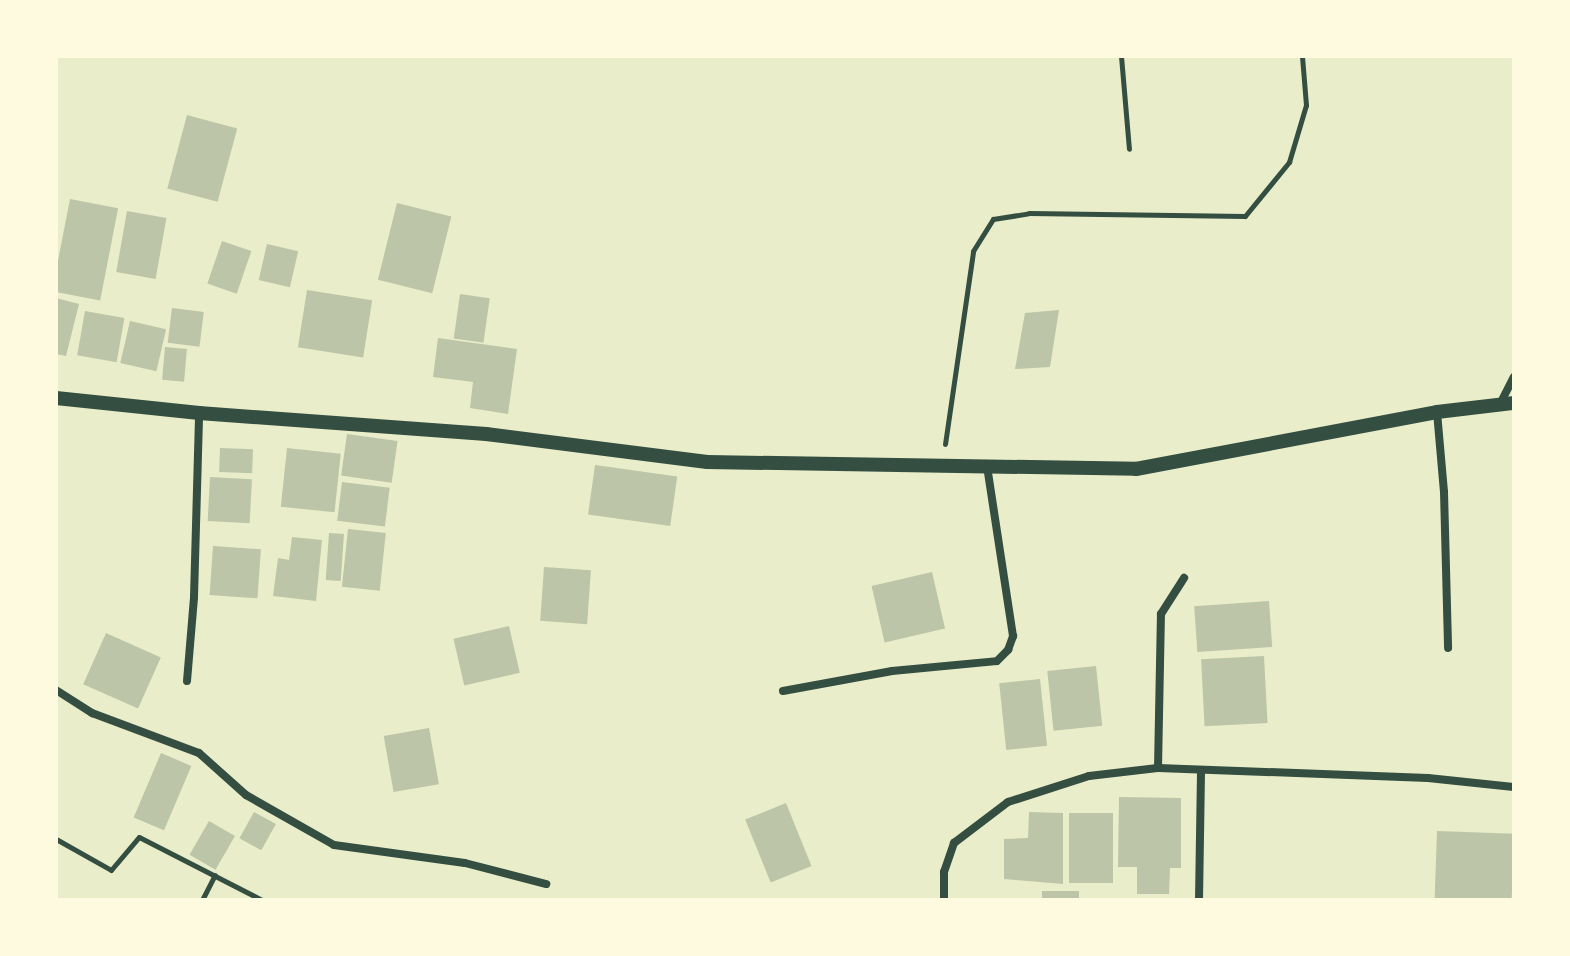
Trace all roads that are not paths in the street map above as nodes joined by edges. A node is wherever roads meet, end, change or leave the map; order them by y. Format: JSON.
{"nodes":[{"id":1,"x":1514,"y":377,"type":"edge"},
{"id":2,"x":56,"y":398,"type":"edge"},
{"id":3,"x":1507,"y":404,"type":"edge"},
{"id":4,"x":1437,"y":412,"type":"junction"},
{"id":5,"x":199,"y":413,"type":"junction"},
{"id":6,"x":987,"y":466,"type":"junction"},
{"id":7,"x":1184,"y":578,"type":"dead end"},
{"id":8,"x":1448,"y":648,"type":"dead end"},
{"id":9,"x":187,"y":681,"type":"dead end"},
{"id":10,"x":56,"y":690,"type":"edge"},
{"id":11,"x":783,"y":691,"type":"dead end"},
{"id":12,"x":1158,"y":768,"type":"junction"},
{"id":13,"x":1201,"y":771,"type":"junction"},
{"id":14,"x":1514,"y":787,"type":"edge"},
{"id":15,"x":546,"y":884,"type":"dead end"},
{"id":16,"x":944,"y":900,"type":"edge"},
{"id":17,"x":1199,"y":900,"type":"edge"}],
"edges":[{"from":1,"to":3,"type":"street"},
{"from":2,"to":5,"type":"street"},
{"from":3,"to":4,"type":"street"},
{"from":4,"to":6,"type":"street"},
{"from":4,"to":8,"type":"street"},
{"from":5,"to":6,"type":"street"},
{"from":5,"to":9,"type":"street"},
{"from":6,"to":11,"type":"street"},
{"from":7,"to":12,"type":"street"},
{"from":10,"to":15,"type":"street"},
{"from":12,"to":13,"type":"street"},
{"from":12,"to":16,"type":"street"},
{"from":13,"to":14,"type":"street"},
{"from":13,"to":17,"type":"street"}]}
